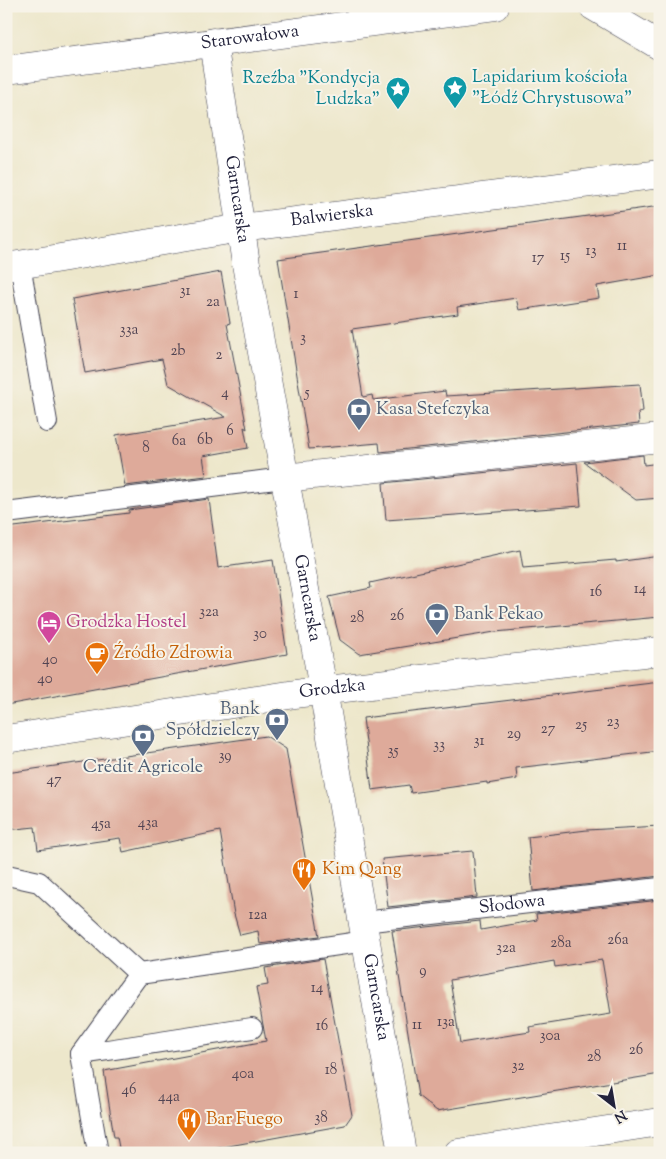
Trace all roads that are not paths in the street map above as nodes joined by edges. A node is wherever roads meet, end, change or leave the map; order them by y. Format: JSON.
{"nodes":[{"id":1,"x":495,"y":6,"type":"edge"},
{"id":2,"x":593,"y":6,"type":"edge"},
{"id":3,"x":212,"y":42,"type":"junction"},
{"id":4,"x":660,"y":46,"type":"edge"},
{"id":5,"x":6,"y":70,"type":"edge"},
{"id":6,"x":660,"y":174,"type":"edge"},
{"id":7,"x":241,"y":228,"type":"junction"},
{"id":8,"x":13,"y":265,"type":"edge"},
{"id":9,"x":46,"y":422,"type":"dead end"},
{"id":10,"x":660,"y":438,"type":"edge"},
{"id":11,"x":284,"y":478,"type":"junction"},
{"id":12,"x":6,"y":513,"type":"edge"},
{"id":13,"x":660,"y":651,"type":"edge"},
{"id":14,"x":324,"y":691,"type":"junction"},
{"id":15,"x":6,"y":739,"type":"edge"},
{"id":16,"x":7,"y":875,"type":"edge"},
{"id":17,"x":660,"y":888,"type":"edge"},
{"id":18,"x":365,"y":931,"type":"junction"},
{"id":19,"x":139,"y":974,"type":"junction"},
{"id":20,"x":252,"y":1028,"type":"dead end"},
{"id":21,"x":81,"y":1054,"type":"junction"},
{"id":22,"x":660,"y":1122,"type":"edge"},
{"id":23,"x":98,"y":1153,"type":"edge"},
{"id":24,"x":402,"y":1153,"type":"edge"},
{"id":25,"x":458,"y":1153,"type":"edge"}],
"edges":[{"from":1,"to":3,"type":"street","name":"Starowałowa"},
{"from":2,"to":4,"type":"street"},
{"from":3,"to":5,"type":"street","name":"Starowałowa"},
{"from":3,"to":7,"type":"street","name":"Garncarska"},
{"from":6,"to":7,"type":"street","name":"Balwierska"},
{"from":7,"to":8,"type":"street","name":"Balwierska"},
{"from":7,"to":11,"type":"street","name":"Garncarska"},
{"from":8,"to":9,"type":"lane"},
{"from":10,"to":11,"type":"street"},
{"from":11,"to":12,"type":"lane"},
{"from":11,"to":14,"type":"street","name":"Garncarska"},
{"from":13,"to":14,"type":"street","name":"Grodzka"},
{"from":14,"to":15,"type":"street","name":"Grodzka"},
{"from":14,"to":18,"type":"street","name":"Garncarska"},
{"from":16,"to":19,"type":"lane"},
{"from":17,"to":18,"type":"lane","name":"Słodowa"},
{"from":18,"to":19,"type":"lane","name":"Słodowa"},
{"from":18,"to":24,"type":"street","name":"Garncarska"},
{"from":19,"to":21,"type":"lane"},
{"from":20,"to":21,"type":"lane"},
{"from":21,"to":23,"type":"lane"},
{"from":22,"to":25,"type":"street"}]}
